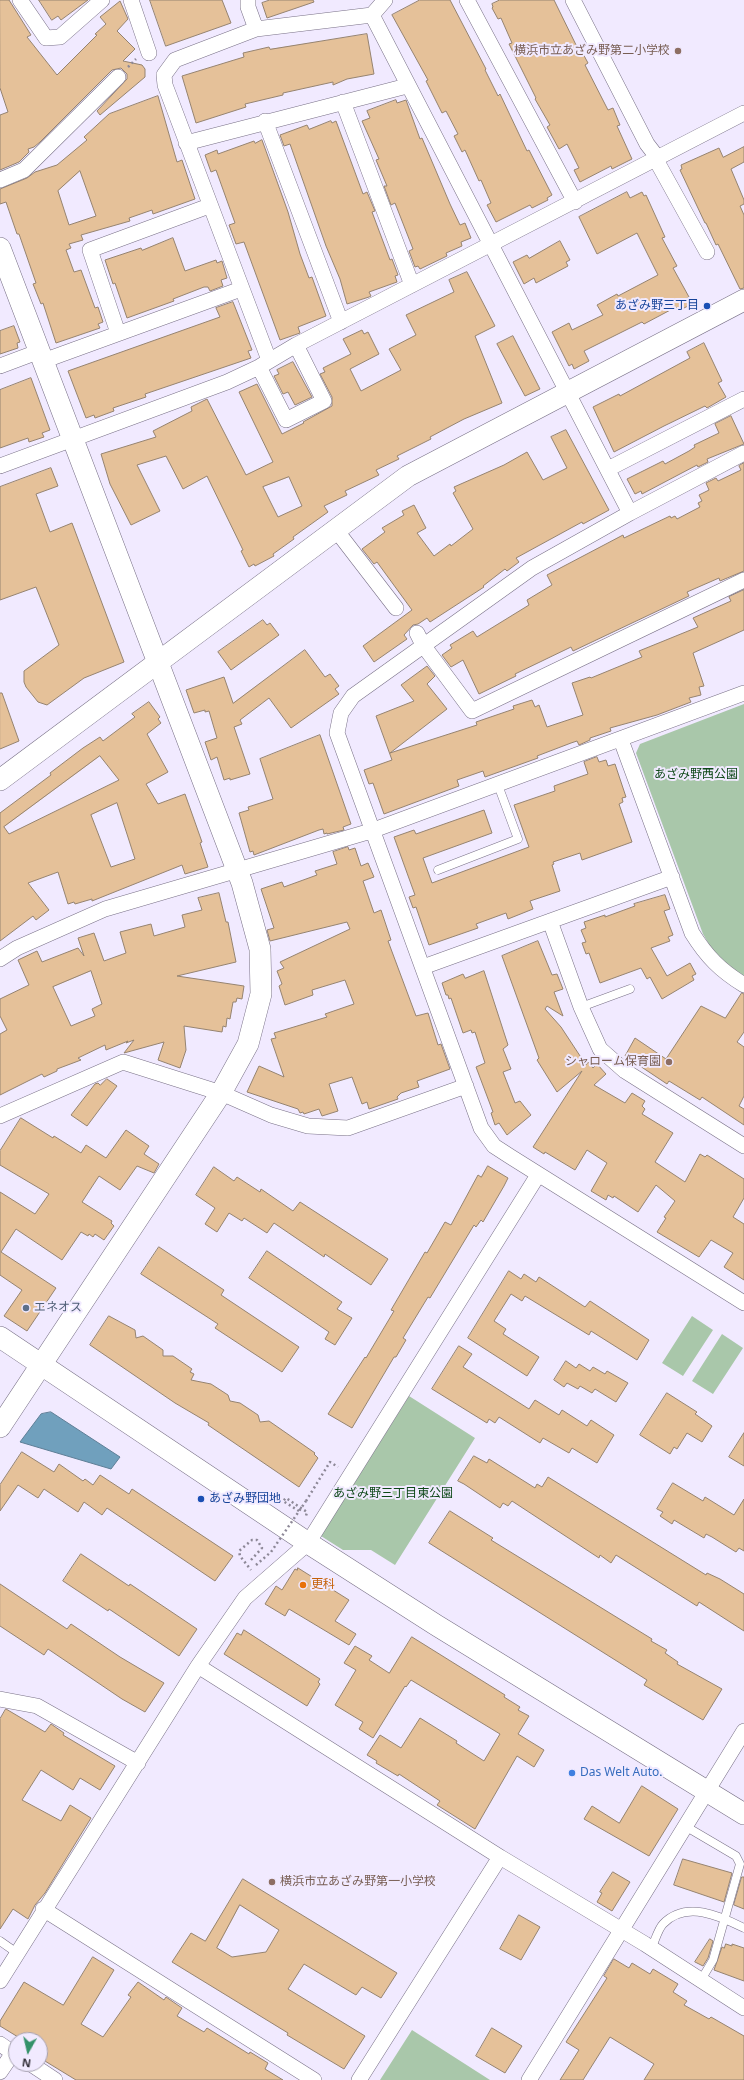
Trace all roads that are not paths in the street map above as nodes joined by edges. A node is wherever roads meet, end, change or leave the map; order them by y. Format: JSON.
{"nodes":[{"id":1,"x":20,"y":0,"type":"edge"},
{"id":2,"x":102,"y":0,"type":"edge"},
{"id":3,"x":131,"y":0,"type":"edge"},
{"id":4,"x":248,"y":0,"type":"edge"},
{"id":5,"x":385,"y":0,"type":"edge"},
{"id":6,"x":467,"y":0,"type":"edge"},
{"id":7,"x":573,"y":0,"type":"edge"},
{"id":8,"x":372,"y":15,"type":"junction"},
{"id":9,"x":256,"y":28,"type":"junction"},
{"id":10,"x":148,"y":50,"type":"road end"},
{"id":11,"x":118,"y":77,"type":"road end"},
{"id":12,"x":407,"y":86,"type":"junction"},
{"id":13,"x":343,"y":102,"type":"junction"},
{"id":14,"x":744,"y":113,"type":"edge"},
{"id":15,"x":266,"y":121,"type":"junction"},
{"id":16,"x":186,"y":143,"type":"junction"},
{"id":17,"x":656,"y":157,"type":"junction"},
{"id":18,"x":0,"y":180,"type":"edge"},
{"id":19,"x":574,"y":202,"type":"junction"},
{"id":20,"x":209,"y":206,"type":"junction"},
{"id":21,"x":492,"y":244,"type":"junction"},
{"id":22,"x":0,"y":248,"type":"edge"},
{"id":23,"x":707,"y":252,"type":"dead end"},
{"id":24,"x":4,"y":269,"type":"edge"},
{"id":25,"x":412,"y":285,"type":"junction"},
{"id":26,"x":241,"y":289,"type":"junction"},
{"id":27,"x":744,"y":300,"type":"edge"},
{"id":28,"x":341,"y":322,"type":"junction"},
{"id":29,"x":118,"y":333,"type":"junction"},
{"id":30,"x":296,"y":345,"type":"junction"},
{"id":31,"x":41,"y":356,"type":"junction"},
{"id":32,"x":264,"y":363,"type":"junction"},
{"id":33,"x":0,"y":366,"type":"edge"},
{"id":34,"x":568,"y":392,"type":"junction"},
{"id":35,"x":744,"y":399,"type":"edge"},
{"id":36,"x":73,"y":438,"type":"junction"},
{"id":37,"x":744,"y":453,"type":"edge"},
{"id":38,"x":0,"y":466,"type":"edge"},
{"id":39,"x":608,"y":469,"type":"junction"},
{"id":40,"x":630,"y":512,"type":"junction"},
{"id":41,"x":336,"y":530,"type":"junction"},
{"id":42,"x":744,"y":580,"type":"edge"},
{"id":43,"x":396,"y":608,"type":"dead end"},
{"id":44,"x":420,"y":639,"type":"junction"},
{"id":45,"x":158,"y":662,"type":"junction"},
{"id":46,"x":744,"y":693,"type":"edge"},
{"id":47,"x":622,"y":740,"type":"junction"},
{"id":48,"x":0,"y":780,"type":"edge"},
{"id":49,"x":498,"y":785,"type":"junction"},
{"id":50,"x":371,"y":831,"type":"junction"},
{"id":51,"x":238,"y":870,"type":"junction"},
{"id":52,"x":438,"y":870,"type":"dead end"},
{"id":53,"x":672,"y":877,"type":"junction"},
{"id":54,"x":550,"y":921,"type":"junction"},
{"id":55,"x":0,"y":959,"type":"edge"},
{"id":56,"x":423,"y":967,"type":"junction"},
{"id":57,"x":744,"y":985,"type":"edge"},
{"id":58,"x":630,"y":989,"type":"dead end"},
{"id":59,"x":581,"y":1007,"type":"junction"},
{"id":60,"x":466,"y":1086,"type":"junction"},
{"id":61,"x":221,"y":1093,"type":"junction"},
{"id":62,"x":0,"y":1116,"type":"edge"},
{"id":63,"x":744,"y":1146,"type":"edge"},
{"id":64,"x":538,"y":1175,"type":"junction"},
{"id":65,"x":744,"y":1303,"type":"edge"},
{"id":66,"x":0,"y":1337,"type":"edge"},
{"id":67,"x":42,"y":1365,"type":"junction"},
{"id":68,"x":0,"y":1427,"type":"edge"},
{"id":69,"x":312,"y":1535,"type":"junction"},
{"id":70,"x":198,"y":1666,"type":"junction"},
{"id":71,"x":0,"y":1699,"type":"edge"},
{"id":72,"x":744,"y":1731,"type":"edge"},
{"id":73,"x":138,"y":1763,"type":"junction"},
{"id":74,"x":707,"y":1790,"type":"junction"},
{"id":75,"x":744,"y":1814,"type":"edge"},
{"id":76,"x":685,"y":1826,"type":"junction"},
{"id":77,"x":500,"y":1857,"type":"junction"},
{"id":78,"x":43,"y":1909,"type":"junction"},
{"id":79,"x":725,"y":1918,"type":"junction"},
{"id":80,"x":744,"y":1928,"type":"edge"},
{"id":81,"x":621,"y":1931,"type":"junction"},
{"id":82,"x":0,"y":1941,"type":"edge"},
{"id":83,"x":651,"y":1949,"type":"junction"},
{"id":84,"x":18,"y":1953,"type":"junction"},
{"id":85,"x":701,"y":1980,"type":"junction"},
{"id":86,"x":0,"y":1981,"type":"edge"},
{"id":87,"x":744,"y":2008,"type":"edge"},
{"id":88,"x":8,"y":2062,"type":"edge"},
{"id":89,"x":0,"y":2072,"type":"edge"},
{"id":90,"x":42,"y":2072,"type":"edge"},
{"id":91,"x":55,"y":2080,"type":"edge"},
{"id":92,"x":314,"y":2080,"type":"edge"},
{"id":93,"x":359,"y":2080,"type":"edge"},
{"id":94,"x":529,"y":2080,"type":"edge"}],
"edges":[{"from":1,"to":2,"type":"street"},
{"from":3,"to":10,"type":"street"},
{"from":4,"to":9,"type":"street"},
{"from":5,"to":8,"type":"street"},
{"from":6,"to":19,"type":"street"},
{"from":7,"to":17,"type":"street"},
{"from":8,"to":9,"type":"street"},
{"from":8,"to":12,"type":"street"},
{"from":9,"to":16,"type":"street"},
{"from":11,"to":18,"type":"street"},
{"from":12,"to":13,"type":"street"},
{"from":12,"to":21,"type":"street"},
{"from":13,"to":15,"type":"street"},
{"from":13,"to":25,"type":"street"},
{"from":14,"to":17,"type":"street"},
{"from":15,"to":16,"type":"street"},
{"from":15,"to":28,"type":"street"},
{"from":16,"to":20,"type":"street"},
{"from":17,"to":19,"type":"street"},
{"from":17,"to":23,"type":"street"},
{"from":19,"to":21,"type":"street"},
{"from":20,"to":26,"type":"street"},
{"from":20,"to":29,"type":"street"},
{"from":21,"to":25,"type":"street"},
{"from":21,"to":34,"type":"street"},
{"from":22,"to":24,"type":"street"},
{"from":24,"to":31,"type":"street"},
{"from":25,"to":28,"type":"street"},
{"from":26,"to":29,"type":"street"},
{"from":26,"to":32,"type":"street"},
{"from":27,"to":34,"type":"street"},
{"from":28,"to":30,"type":"street"},
{"from":29,"to":31,"type":"street"},
{"from":30,"to":32,"type":"street"},
{"from":30,"to":32,"type":"street"},
{"from":31,"to":33,"type":"street"},
{"from":31,"to":36,"type":"street"},
{"from":32,"to":36,"type":"street"},
{"from":34,"to":39,"type":"street"},
{"from":34,"to":41,"type":"street"},
{"from":35,"to":39,"type":"street"},
{"from":36,"to":38,"type":"street"},
{"from":36,"to":45,"type":"street"},
{"from":37,"to":40,"type":"street"},
{"from":39,"to":40,"type":"street"},
{"from":40,"to":44,"type":"street"},
{"from":41,"to":43,"type":"street"},
{"from":41,"to":45,"type":"street"},
{"from":42,"to":44,"type":"street"},
{"from":44,"to":50,"type":"street"},
{"from":45,"to":48,"type":"street"},
{"from":45,"to":51,"type":"street"},
{"from":46,"to":47,"type":"street"},
{"from":47,"to":49,"type":"street"},
{"from":47,"to":53,"type":"street"},
{"from":49,"to":50,"type":"street"},
{"from":49,"to":52,"type":"lane"},
{"from":50,"to":51,"type":"street"},
{"from":50,"to":56,"type":"street"},
{"from":51,"to":55,"type":"street"},
{"from":51,"to":61,"type":"street"},
{"from":53,"to":54,"type":"street"},
{"from":53,"to":57,"type":"street"},
{"from":54,"to":56,"type":"street"},
{"from":54,"to":59,"type":"street"},
{"from":56,"to":60,"type":"street"},
{"from":58,"to":59,"type":"lane"},
{"from":59,"to":63,"type":"street"},
{"from":60,"to":61,"type":"street"},
{"from":60,"to":64,"type":"street"},
{"from":61,"to":62,"type":"street"},
{"from":61,"to":67,"type":"street"},
{"from":64,"to":65,"type":"street"},
{"from":64,"to":69,"type":"street"},
{"from":66,"to":67,"type":"street"},
{"from":67,"to":68,"type":"street"},
{"from":67,"to":69,"type":"street"},
{"from":69,"to":70,"type":"street"},
{"from":69,"to":74,"type":"street"},
{"from":70,"to":73,"type":"street"},
{"from":70,"to":77,"type":"street"},
{"from":71,"to":73,"type":"street"},
{"from":72,"to":74,"type":"street"},
{"from":73,"to":78,"type":"street"},
{"from":74,"to":75,"type":"street"},
{"from":74,"to":76,"type":"street"},
{"from":76,"to":79,"type":"lane"},
{"from":76,"to":81,"type":"street"},
{"from":77,"to":81,"type":"street"},
{"from":77,"to":93,"type":"street"},
{"from":78,"to":84,"type":"street"},
{"from":78,"to":92,"type":"street"},
{"from":79,"to":80,"type":"lane"},
{"from":79,"to":83,"type":"lane"},
{"from":79,"to":85,"type":"lane"},
{"from":81,"to":83,"type":"street"},
{"from":81,"to":94,"type":"street"},
{"from":82,"to":84,"type":"lane"},
{"from":83,"to":85,"type":"street"},
{"from":84,"to":86,"type":"street"},
{"from":85,"to":87,"type":"street"},
{"from":88,"to":89,"type":"street"},
{"from":90,"to":91,"type":"street"}]}
